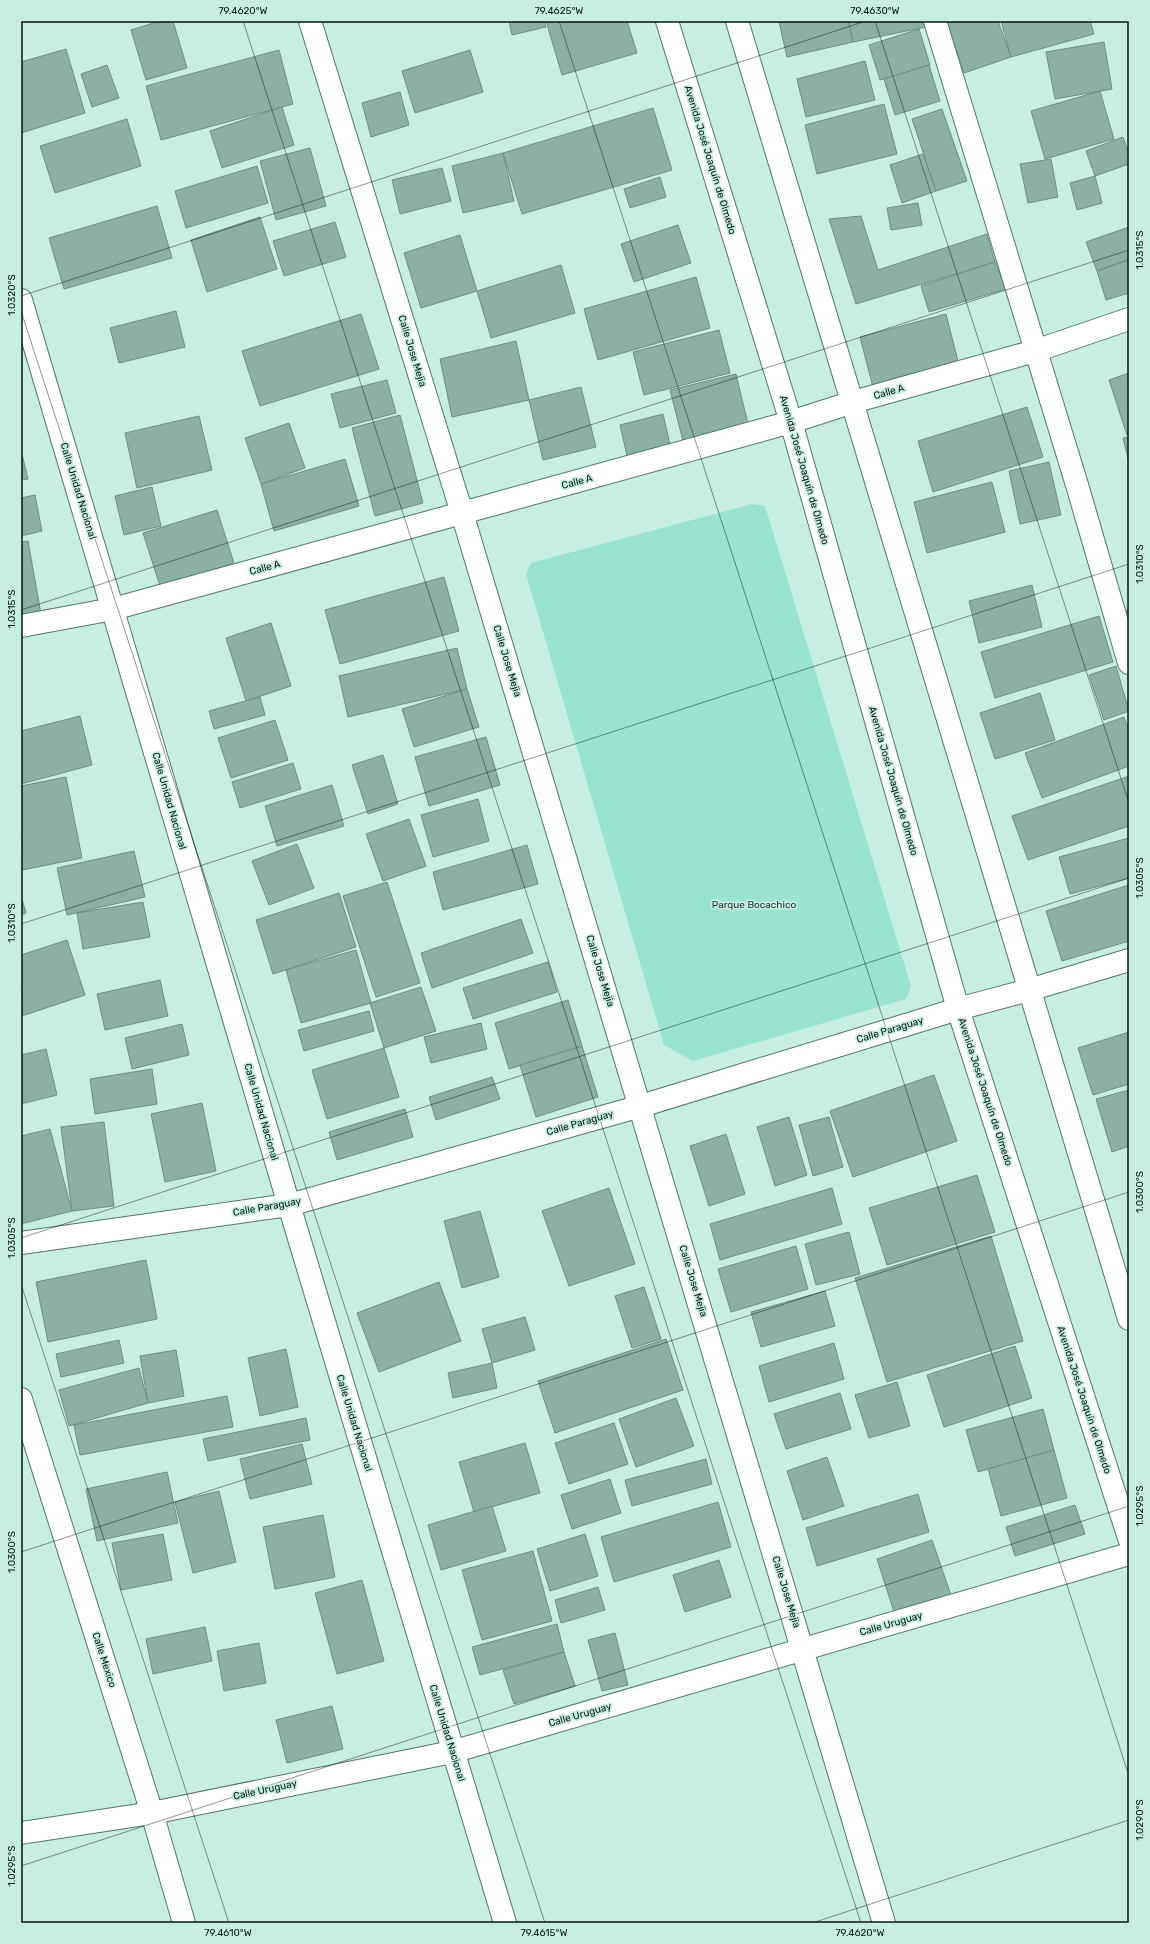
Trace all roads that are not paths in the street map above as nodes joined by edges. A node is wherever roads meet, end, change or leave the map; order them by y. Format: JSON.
{"nodes":[{"id":1,"x":310,"y":21,"type":"edge"},
{"id":2,"x":667,"y":21,"type":"edge"},
{"id":3,"x":737,"y":21,"type":"edge"},
{"id":4,"x":935,"y":21,"type":"edge"},
{"id":5,"x":21,"y":300,"type":"edge"},
{"id":6,"x":1129,"y":319,"type":"edge"},
{"id":7,"x":1035,"y":350,"type":"junction"},
{"id":8,"x":853,"y":402,"type":"junction"},
{"id":9,"x":790,"y":422,"type":"junction"},
{"id":10,"x":462,"y":514,"type":"junction"},
{"id":11,"x":113,"y":609,"type":"junction"},
{"id":12,"x":21,"y":626,"type":"edge"},
{"id":13,"x":1129,"y":662,"type":"edge"},
{"id":14,"x":1129,"y":960,"type":"edge"},
{"id":15,"x":1029,"y":990,"type":"junction"},
{"id":16,"x":958,"y":1009,"type":"junction"},
{"id":17,"x":641,"y":1106,"type":"junction"},
{"id":18,"x":289,"y":1206,"type":"junction"},
{"id":19,"x":21,"y":1243,"type":"edge"},
{"id":20,"x":1129,"y":1319,"type":"edge"},
{"id":21,"x":21,"y":1399,"type":"edge"},
{"id":22,"x":1129,"y":1538,"type":"edge"},
{"id":23,"x":1129,"y":1554,"type":"edge"},
{"id":24,"x":804,"y":1650,"type":"junction"},
{"id":25,"x":452,"y":1752,"type":"junction"},
{"id":26,"x":152,"y":1813,"type":"junction"},
{"id":27,"x":21,"y":1833,"type":"edge"},
{"id":28,"x":184,"y":1923,"type":"edge"},
{"id":29,"x":505,"y":1923,"type":"edge"},
{"id":30,"x":884,"y":1923,"type":"edge"}],
"edges":[{"from":1,"to":10,"type":"street","name":"Calle Jose Mejia"},
{"from":2,"to":9,"type":"street","name":"Avenida José Joaquín de Olmedo"},
{"from":3,"to":8,"type":"street"},
{"from":4,"to":7,"type":"street"},
{"from":5,"to":11,"type":"street","name":"Calle Unidad Nacional"},
{"from":6,"to":7,"type":"street","name":"Calle A"},
{"from":7,"to":8,"type":"street","name":"Calle A"},
{"from":7,"to":13,"type":"street"},
{"from":8,"to":9,"type":"street","name":"Calle A"},
{"from":8,"to":15,"type":"street"},
{"from":9,"to":10,"type":"street","name":"Calle A"},
{"from":9,"to":16,"type":"street","name":"Avenida José Joaquín de Olmedo"},
{"from":10,"to":11,"type":"street","name":"Calle A"},
{"from":10,"to":17,"type":"street","name":"Calle Jose Mejia"},
{"from":11,"to":12,"type":"street","name":"Calle A"},
{"from":11,"to":18,"type":"street","name":"Calle Unidad Nacional"},
{"from":14,"to":15,"type":"street","name":"Calle Paraguay"},
{"from":15,"to":16,"type":"street","name":"Calle Paraguay"},
{"from":15,"to":20,"type":"street"},
{"from":16,"to":17,"type":"street","name":"Calle Paraguay"},
{"from":16,"to":22,"type":"street","name":"Avenida José Joaquín de Olmedo"},
{"from":17,"to":18,"type":"street","name":"Calle Paraguay"},
{"from":17,"to":24,"type":"street","name":"Calle Jose Mejia"},
{"from":18,"to":19,"type":"street","name":"Calle Paraguay"},
{"from":18,"to":25,"type":"street","name":"Calle Unidad Nacional"},
{"from":21,"to":26,"type":"street","name":"Calle Mexico"},
{"from":23,"to":24,"type":"street","name":"Calle Uruguay"},
{"from":24,"to":25,"type":"street","name":"Calle Uruguay"},
{"from":24,"to":30,"type":"street","name":"Calle Jose Mejia"},
{"from":25,"to":26,"type":"street","name":"Calle Uruguay"},
{"from":25,"to":29,"type":"street","name":"Calle Unidad Nacional"},
{"from":26,"to":27,"type":"street","name":"Calle Uruguay"},
{"from":26,"to":28,"type":"street","name":"Calle Mexico"}]}
